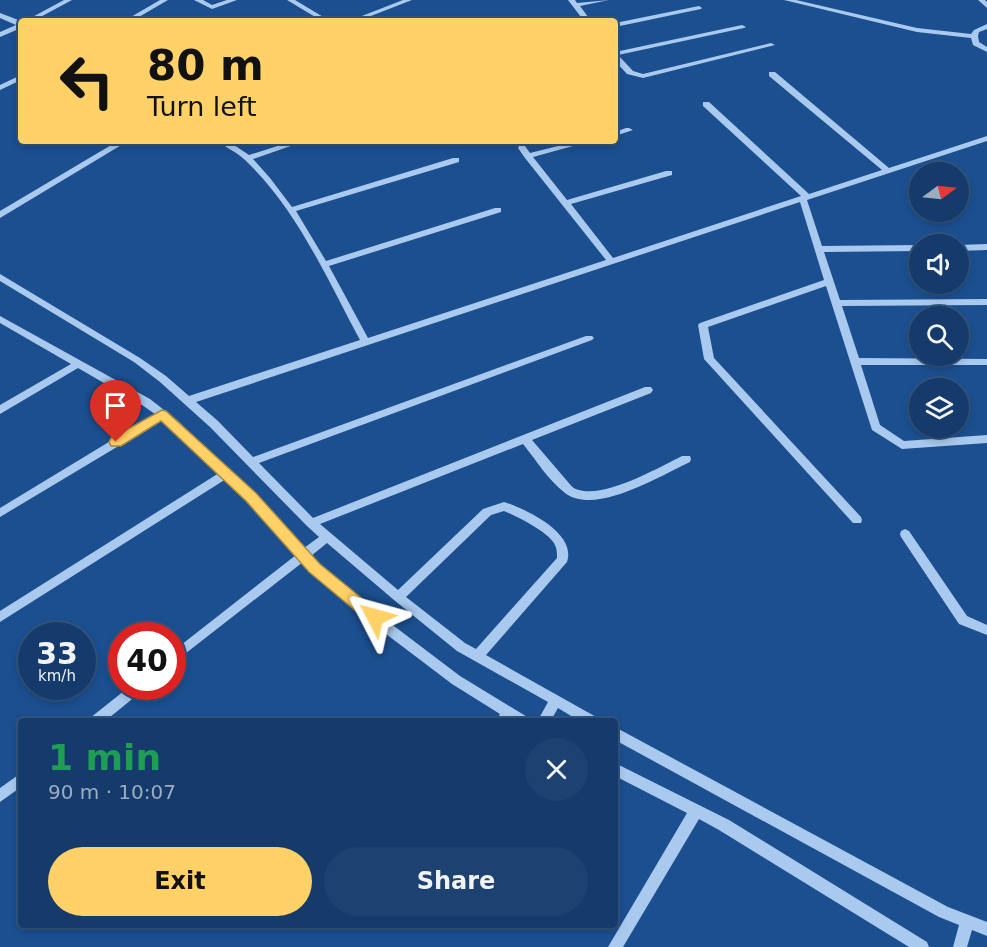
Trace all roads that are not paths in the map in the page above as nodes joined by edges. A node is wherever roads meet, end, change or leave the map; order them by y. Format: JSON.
{"nodes":[{"id":1,"x":69,"y":0,"type":"edge"},
{"id":2,"x":165,"y":0,"type":"edge"},
{"id":3,"x":197,"y":0,"type":"edge"},
{"id":4,"x":234,"y":0,"type":"edge"},
{"id":5,"x":290,"y":0,"type":"edge"},
{"id":6,"x":409,"y":0,"type":"edge"},
{"id":7,"x":606,"y":0,"type":"edge"},
{"id":8,"x":787,"y":0,"type":"edge"},
{"id":9,"x":981,"y":0,"type":"edge"},
{"id":10,"x":573,"y":3,"type":"edge"},
{"id":11,"x":987,"y":6,"type":"edge"},
{"id":12,"x":699,"y":8,"type":"dead end"},
{"id":13,"x":0,"y":15,"type":"edge"},
{"id":14,"x":34,"y":18,"type":"edge"},
{"id":15,"x":132,"y":18,"type":"edge"},
{"id":16,"x":322,"y":18,"type":"edge"},
{"id":17,"x":362,"y":18,"type":"edge"},
{"id":18,"x":586,"y":18,"type":"edge"},
{"id":19,"x":18,"y":23,"type":"edge"},
{"id":20,"x":618,"y":25,"type":"edge"},
{"id":21,"x":18,"y":26,"type":"edge"},
{"id":22,"x":742,"y":27,"type":"dead end"},
{"id":23,"x":987,"y":27,"type":"edge"},
{"id":24,"x":0,"y":35,"type":"edge"},
{"id":25,"x":974,"y":36,"type":"junction"},
{"id":26,"x":771,"y":45,"type":"dead end"},
{"id":27,"x":987,"y":50,"type":"edge"},
{"id":28,"x":618,"y":54,"type":"edge"},
{"id":29,"x":618,"y":59,"type":"edge"},
{"id":30,"x":772,"y":74,"type":"dead end"},
{"id":31,"x":18,"y":79,"type":"edge"},
{"id":32,"x":0,"y":88,"type":"edge"},
{"id":33,"x":706,"y":104,"type":"dead end"},
{"id":34,"x":629,"y":130,"type":"dead end"},
{"id":35,"x":618,"y":133,"type":"edge"},
{"id":36,"x":987,"y":138,"type":"edge"},
{"id":37,"x":119,"y":144,"type":"edge"},
{"id":38,"x":227,"y":144,"type":"edge"},
{"id":39,"x":292,"y":144,"type":"edge"},
{"id":40,"x":575,"y":144,"type":"edge"},
{"id":41,"x":522,"y":148,"type":"dead end"},
{"id":42,"x":528,"y":156,"type":"junction"},
{"id":43,"x":248,"y":158,"type":"junction"},
{"id":44,"x":456,"y":160,"type":"dead end"},
{"id":45,"x":888,"y":171,"type":"junction"},
{"id":46,"x":669,"y":172,"type":"dead end"},
{"id":47,"x":805,"y":198,"type":"junction"},
{"id":48,"x":565,"y":203,"type":"junction"},
{"id":49,"x":291,"y":210,"type":"junction"},
{"id":50,"x":498,"y":210,"type":"dead end"},
{"id":51,"x":0,"y":215,"type":"edge"},
{"id":52,"x":987,"y":247,"type":"edge"},
{"id":53,"x":909,"y":248,"type":"edge"},
{"id":54,"x":969,"y":248,"type":"edge"},
{"id":55,"x":820,"y":249,"type":"junction"},
{"id":56,"x":611,"y":261,"type":"junction"},
{"id":57,"x":326,"y":264,"type":"junction"},
{"id":58,"x":0,"y":277,"type":"edge"},
{"id":59,"x":830,"y":281,"type":"junction"},
{"id":60,"x":987,"y":302,"type":"edge"},
{"id":61,"x":836,"y":303,"type":"junction"},
{"id":62,"x":0,"y":319,"type":"edge"},
{"id":63,"x":589,"y":338,"type":"dead end"},
{"id":64,"x":366,"y":342,"type":"junction"},
{"id":65,"x":854,"y":361,"type":"junction"},
{"id":66,"x":987,"y":362,"type":"edge"},
{"id":67,"x":79,"y":363,"type":"junction"},
{"id":68,"x":648,"y":390,"type":"dead end"},
{"id":69,"x":188,"y":401,"type":"junction"},
{"id":70,"x":0,"y":410,"type":"edge"},
{"id":71,"x":162,"y":415,"type":"junction"},
{"id":72,"x":524,"y":438,"type":"junction"},
{"id":73,"x":987,"y":440,"type":"edge"},
{"id":74,"x":686,"y":459,"type":"dead end"},
{"id":75,"x":251,"y":462,"type":"junction"},
{"id":76,"x":226,"y":474,"type":"junction"},
{"id":77,"x":0,"y":513,"type":"edge"},
{"id":78,"x":857,"y":520,"type":"dead end"},
{"id":79,"x":311,"y":522,"type":"junction"},
{"id":80,"x":905,"y":534,"type":"dead end"},
{"id":81,"x":327,"y":537,"type":"junction"},
{"id":82,"x":304,"y":555,"type":"junction"},
{"id":83,"x":398,"y":597,"type":"junction"},
{"id":84,"x":0,"y":616,"type":"edge"},
{"id":85,"x":987,"y":630,"type":"edge"},
{"id":86,"x":186,"y":648,"type":"edge"},
{"id":87,"x":478,"y":656,"type":"junction"},
{"id":88,"x":122,"y":700,"type":"edge"},
{"id":89,"x":556,"y":700,"type":"junction"},
{"id":90,"x":505,"y":717,"type":"edge"},
{"id":91,"x":99,"y":718,"type":"edge"},
{"id":92,"x":545,"y":718,"type":"edge"},
{"id":93,"x":587,"y":718,"type":"edge"},
{"id":94,"x":618,"y":735,"type":"edge"},
{"id":95,"x":618,"y":771,"type":"edge"},
{"id":96,"x":18,"y":781,"type":"edge"},
{"id":97,"x":0,"y":796,"type":"edge"},
{"id":98,"x":696,"y":811,"type":"junction"},
{"id":99,"x":967,"y":921,"type":"junction"},
{"id":100,"x":987,"y":929,"type":"edge"},
{"id":101,"x":615,"y":947,"type":"edge"},
{"id":102,"x":921,"y":947,"type":"edge"},
{"id":103,"x":960,"y":947,"type":"edge"}],
"edges":[{"from":1,"to":14,"type":"street"},
{"from":2,"to":15,"type":"street"},
{"from":3,"to":4,"type":"street"},
{"from":5,"to":16,"type":"street"},
{"from":6,"to":17,"type":"street"},
{"from":7,"to":10,"type":"street"},
{"from":8,"to":25,"type":"street"},
{"from":9,"to":11,"type":"street"},
{"from":10,"to":18,"type":"street"},
{"from":12,"to":20,"type":"street"},
{"from":13,"to":19,"type":"street"},
{"from":21,"to":24,"type":"street"},
{"from":22,"to":28,"type":"street"},
{"from":23,"to":25,"type":"street"},
{"from":25,"to":27,"type":"street"},
{"from":26,"to":29,"type":"street"},
{"from":30,"to":45,"type":"street"},
{"from":31,"to":32,"type":"street"},
{"from":33,"to":47,"type":"street"},
{"from":34,"to":35,"type":"street"},
{"from":36,"to":45,"type":"street"},
{"from":37,"to":51,"type":"street"},
{"from":38,"to":43,"type":"street"},
{"from":39,"to":43,"type":"street"},
{"from":40,"to":42,"type":"street"},
{"from":41,"to":42,"type":"street"},
{"from":42,"to":48,"type":"street"},
{"from":43,"to":49,"type":"street"},
{"from":44,"to":49,"type":"street"},
{"from":45,"to":47,"type":"street"},
{"from":46,"to":48,"type":"street"},
{"from":47,"to":55,"type":"street"},
{"from":47,"to":56,"type":"street"},
{"from":48,"to":56,"type":"street"},
{"from":49,"to":57,"type":"street"},
{"from":50,"to":57,"type":"street"},
{"from":52,"to":54,"type":"street"},
{"from":53,"to":55,"type":"street"},
{"from":55,"to":59,"type":"street"},
{"from":56,"to":64,"type":"street"},
{"from":57,"to":64,"type":"street"},
{"from":58,"to":69,"type":"street"},
{"from":59,"to":61,"type":"street"},
{"from":59,"to":78,"type":"street"},
{"from":60,"to":61,"type":"street"},
{"from":61,"to":65,"type":"street"},
{"from":62,"to":67,"type":"street"},
{"from":63,"to":75,"type":"street"},
{"from":64,"to":69,"type":"street"},
{"from":65,"to":66,"type":"street"},
{"from":65,"to":73,"type":"street"},
{"from":67,"to":70,"type":"street"},
{"from":67,"to":71,"type":"street"},
{"from":68,"to":72,"type":"street"},
{"from":69,"to":75,"type":"street"},
{"from":71,"to":76,"type":"street"},
{"from":71,"to":77,"type":"street"},
{"from":72,"to":74,"type":"street"},
{"from":72,"to":79,"type":"street"},
{"from":75,"to":79,"type":"street"},
{"from":76,"to":82,"type":"street"},
{"from":76,"to":84,"type":"street"},
{"from":79,"to":81,"type":"street"},
{"from":80,"to":85,"type":"street"},
{"from":81,"to":82,"type":"street"},
{"from":81,"to":83,"type":"street"},
{"from":82,"to":86,"type":"street"},
{"from":82,"to":90,"type":"street"},
{"from":83,"to":87,"type":"street"},
{"from":83,"to":87,"type":"street"},
{"from":87,"to":89,"type":"street"},
{"from":88,"to":91,"type":"street"},
{"from":89,"to":92,"type":"street"},
{"from":89,"to":93,"type":"street"},
{"from":94,"to":99,"type":"street"},
{"from":95,"to":98,"type":"street"},
{"from":96,"to":97,"type":"street"},
{"from":98,"to":101,"type":"street"},
{"from":98,"to":102,"type":"street"},
{"from":99,"to":100,"type":"street"},
{"from":99,"to":103,"type":"street"}]}
